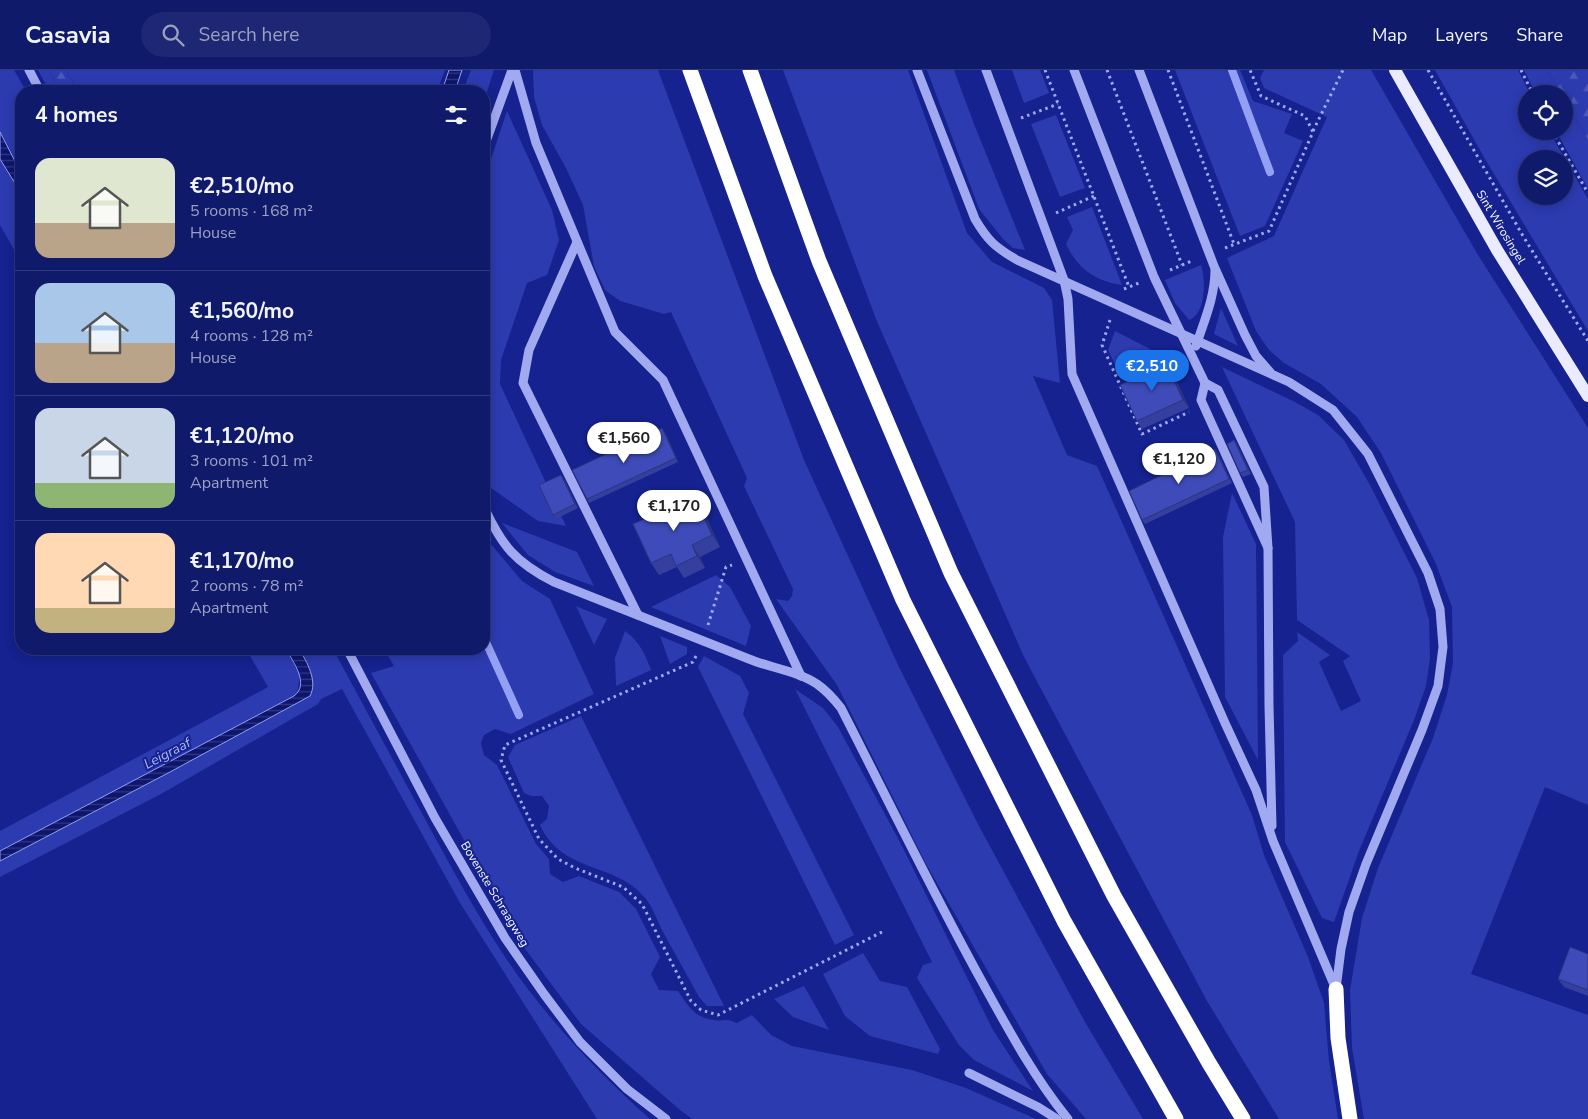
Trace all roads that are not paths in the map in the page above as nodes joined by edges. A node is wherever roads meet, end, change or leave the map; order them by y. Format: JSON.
{"nodes":[{"id":1,"x":28,"y":70,"type":"edge"},
{"id":2,"x":513,"y":70,"type":"edge"},
{"id":3,"x":690,"y":70,"type":"edge"},
{"id":4,"x":750,"y":70,"type":"edge"},
{"id":5,"x":917,"y":70,"type":"edge"},
{"id":6,"x":986,"y":70,"type":"edge"},
{"id":7,"x":1074,"y":70,"type":"edge"},
{"id":8,"x":1139,"y":70,"type":"edge"},
{"id":9,"x":1395,"y":70,"type":"edge"},
{"id":10,"x":37,"y":85,"type":"edge"},
{"id":11,"x":490,"y":131,"type":"edge"},
{"id":12,"x":577,"y":242,"type":"junction"},
{"id":13,"x":1214,"y":266,"type":"junction"},
{"id":14,"x":1064,"y":280,"type":"junction"},
{"id":15,"x":1180,"y":333,"type":"junction"},
{"id":16,"x":1198,"y":341,"type":"junction"},
{"id":17,"x":1193,"y":356,"type":"junction"},
{"id":18,"x":1272,"y":374,"type":"junction"},
{"id":19,"x":1205,"y":383,"type":"junction"},
{"id":20,"x":1588,"y":396,"type":"edge"},
{"id":21,"x":490,"y":517,"type":"edge"},
{"id":22,"x":1268,"y":548,"type":"junction"},
{"id":23,"x":638,"y":615,"type":"junction"},
{"id":24,"x":350,"y":655,"type":"edge"},
{"id":25,"x":801,"y":676,"type":"junction"},
{"id":26,"x":1273,"y":841,"type":"junction"},
{"id":27,"x":1336,"y":989,"type":"junction"},
{"id":28,"x":969,"y":1073,"type":"dead end"},
{"id":29,"x":666,"y":1119,"type":"edge"},
{"id":30,"x":1057,"y":1119,"type":"edge"},
{"id":31,"x":1068,"y":1119,"type":"edge"},
{"id":32,"x":1176,"y":1119,"type":"edge"},
{"id":33,"x":1243,"y":1119,"type":"edge"},
{"id":34,"x":1350,"y":1119,"type":"edge"}],
"edges":[{"from":1,"to":10,"type":"street"},
{"from":2,"to":11,"type":"street"},
{"from":2,"to":12,"type":"street"},
{"from":3,"to":32,"type":"highway"},
{"from":4,"to":33,"type":"highway"},
{"from":5,"to":14,"type":"street"},
{"from":6,"to":14,"type":"street"},
{"from":7,"to":15,"type":"street"},
{"from":8,"to":13,"type":"street"},
{"from":9,"to":20,"type":"main road","name":"Sint Wirosingel"},
{"from":12,"to":23,"type":"street"},
{"from":12,"to":25,"type":"street"},
{"from":13,"to":16,"type":"street"},
{"from":13,"to":18,"type":"street"},
{"from":14,"to":15,"type":"street"},
{"from":14,"to":26,"type":"street"},
{"from":15,"to":16,"type":"street"},
{"from":15,"to":17,"type":"street"},
{"from":16,"to":17,"type":"street"},
{"from":16,"to":18,"type":"street"},
{"from":17,"to":19,"type":"street"},
{"from":18,"to":27,"type":"street"},
{"from":19,"to":22,"type":"street"},
{"from":19,"to":22,"type":"street"},
{"from":21,"to":23,"type":"street"},
{"from":22,"to":26,"type":"street"},
{"from":23,"to":25,"type":"street"},
{"from":24,"to":29,"type":"street","name":"Bovenste Schraagweg"},
{"from":25,"to":31,"type":"street"},
{"from":26,"to":27,"type":"street"},
{"from":27,"to":34,"type":"highway"},
{"from":28,"to":30,"type":"street"}]}
